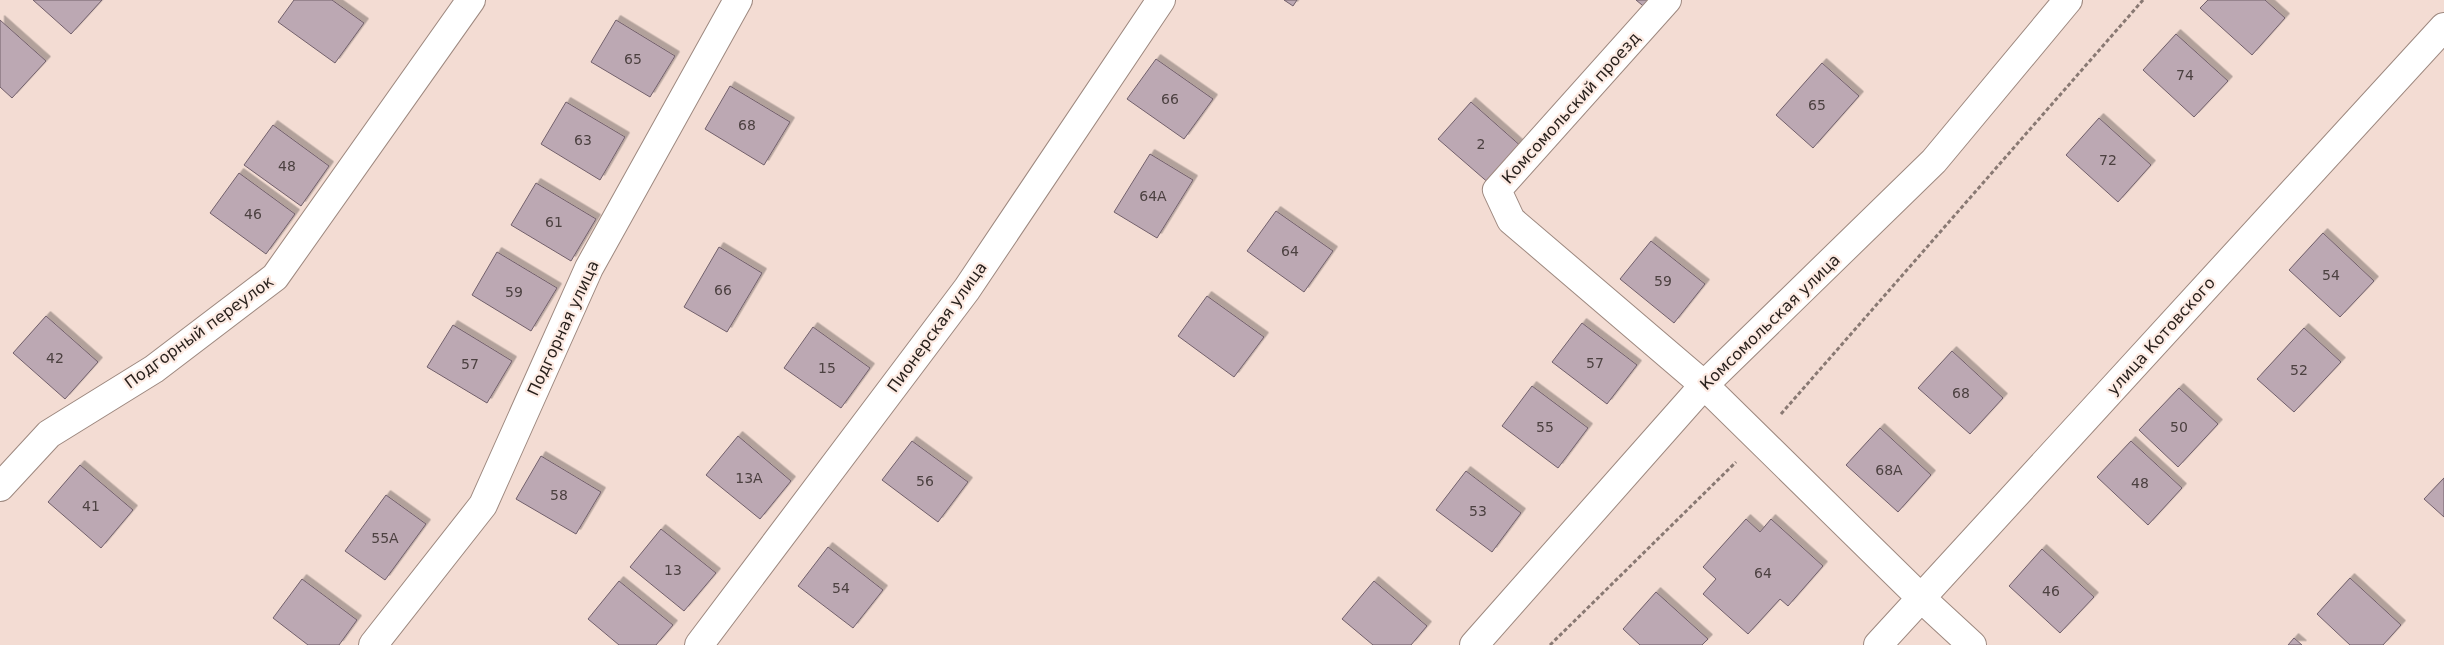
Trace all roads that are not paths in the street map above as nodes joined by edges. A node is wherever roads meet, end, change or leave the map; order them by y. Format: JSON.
{"nodes":[{"id":1,"x":471,"y":0,"type":"edge"},
{"id":2,"x":738,"y":0,"type":"edge"},
{"id":3,"x":1161,"y":0,"type":"edge"},
{"id":4,"x":1667,"y":0,"type":"edge"},
{"id":5,"x":2068,"y":0,"type":"edge"},
{"id":6,"x":2444,"y":27,"type":"edge"},
{"id":7,"x":1704,"y":385,"type":"junction"},
{"id":8,"x":0,"y":487,"type":"edge"},
{"id":9,"x":1921,"y":598,"type":"junction"},
{"id":10,"x":373,"y":645,"type":"edge"},
{"id":11,"x":699,"y":645,"type":"edge"},
{"id":12,"x":1474,"y":645,"type":"edge"},
{"id":13,"x":1878,"y":645,"type":"edge"},
{"id":14,"x":1972,"y":645,"type":"edge"}],
"edges":[{"from":1,"to":8,"type":"street","name":"Подгорный переулок"},
{"from":2,"to":10,"type":"street","name":"Подгорная улица"},
{"from":3,"to":11,"type":"street","name":"Пионерская улица"},
{"from":4,"to":7,"type":"street","name":"Комсомольский проезд"},
{"from":5,"to":7,"type":"street","name":"Комсомольская улица"},
{"from":6,"to":9,"type":"street","name":"улица Котовского"},
{"from":7,"to":9,"type":"street"},
{"from":7,"to":12,"type":"street","name":"Комсомольская улица"},
{"from":9,"to":13,"type":"street","name":"улица Котовского"},
{"from":9,"to":14,"type":"street"}]}
